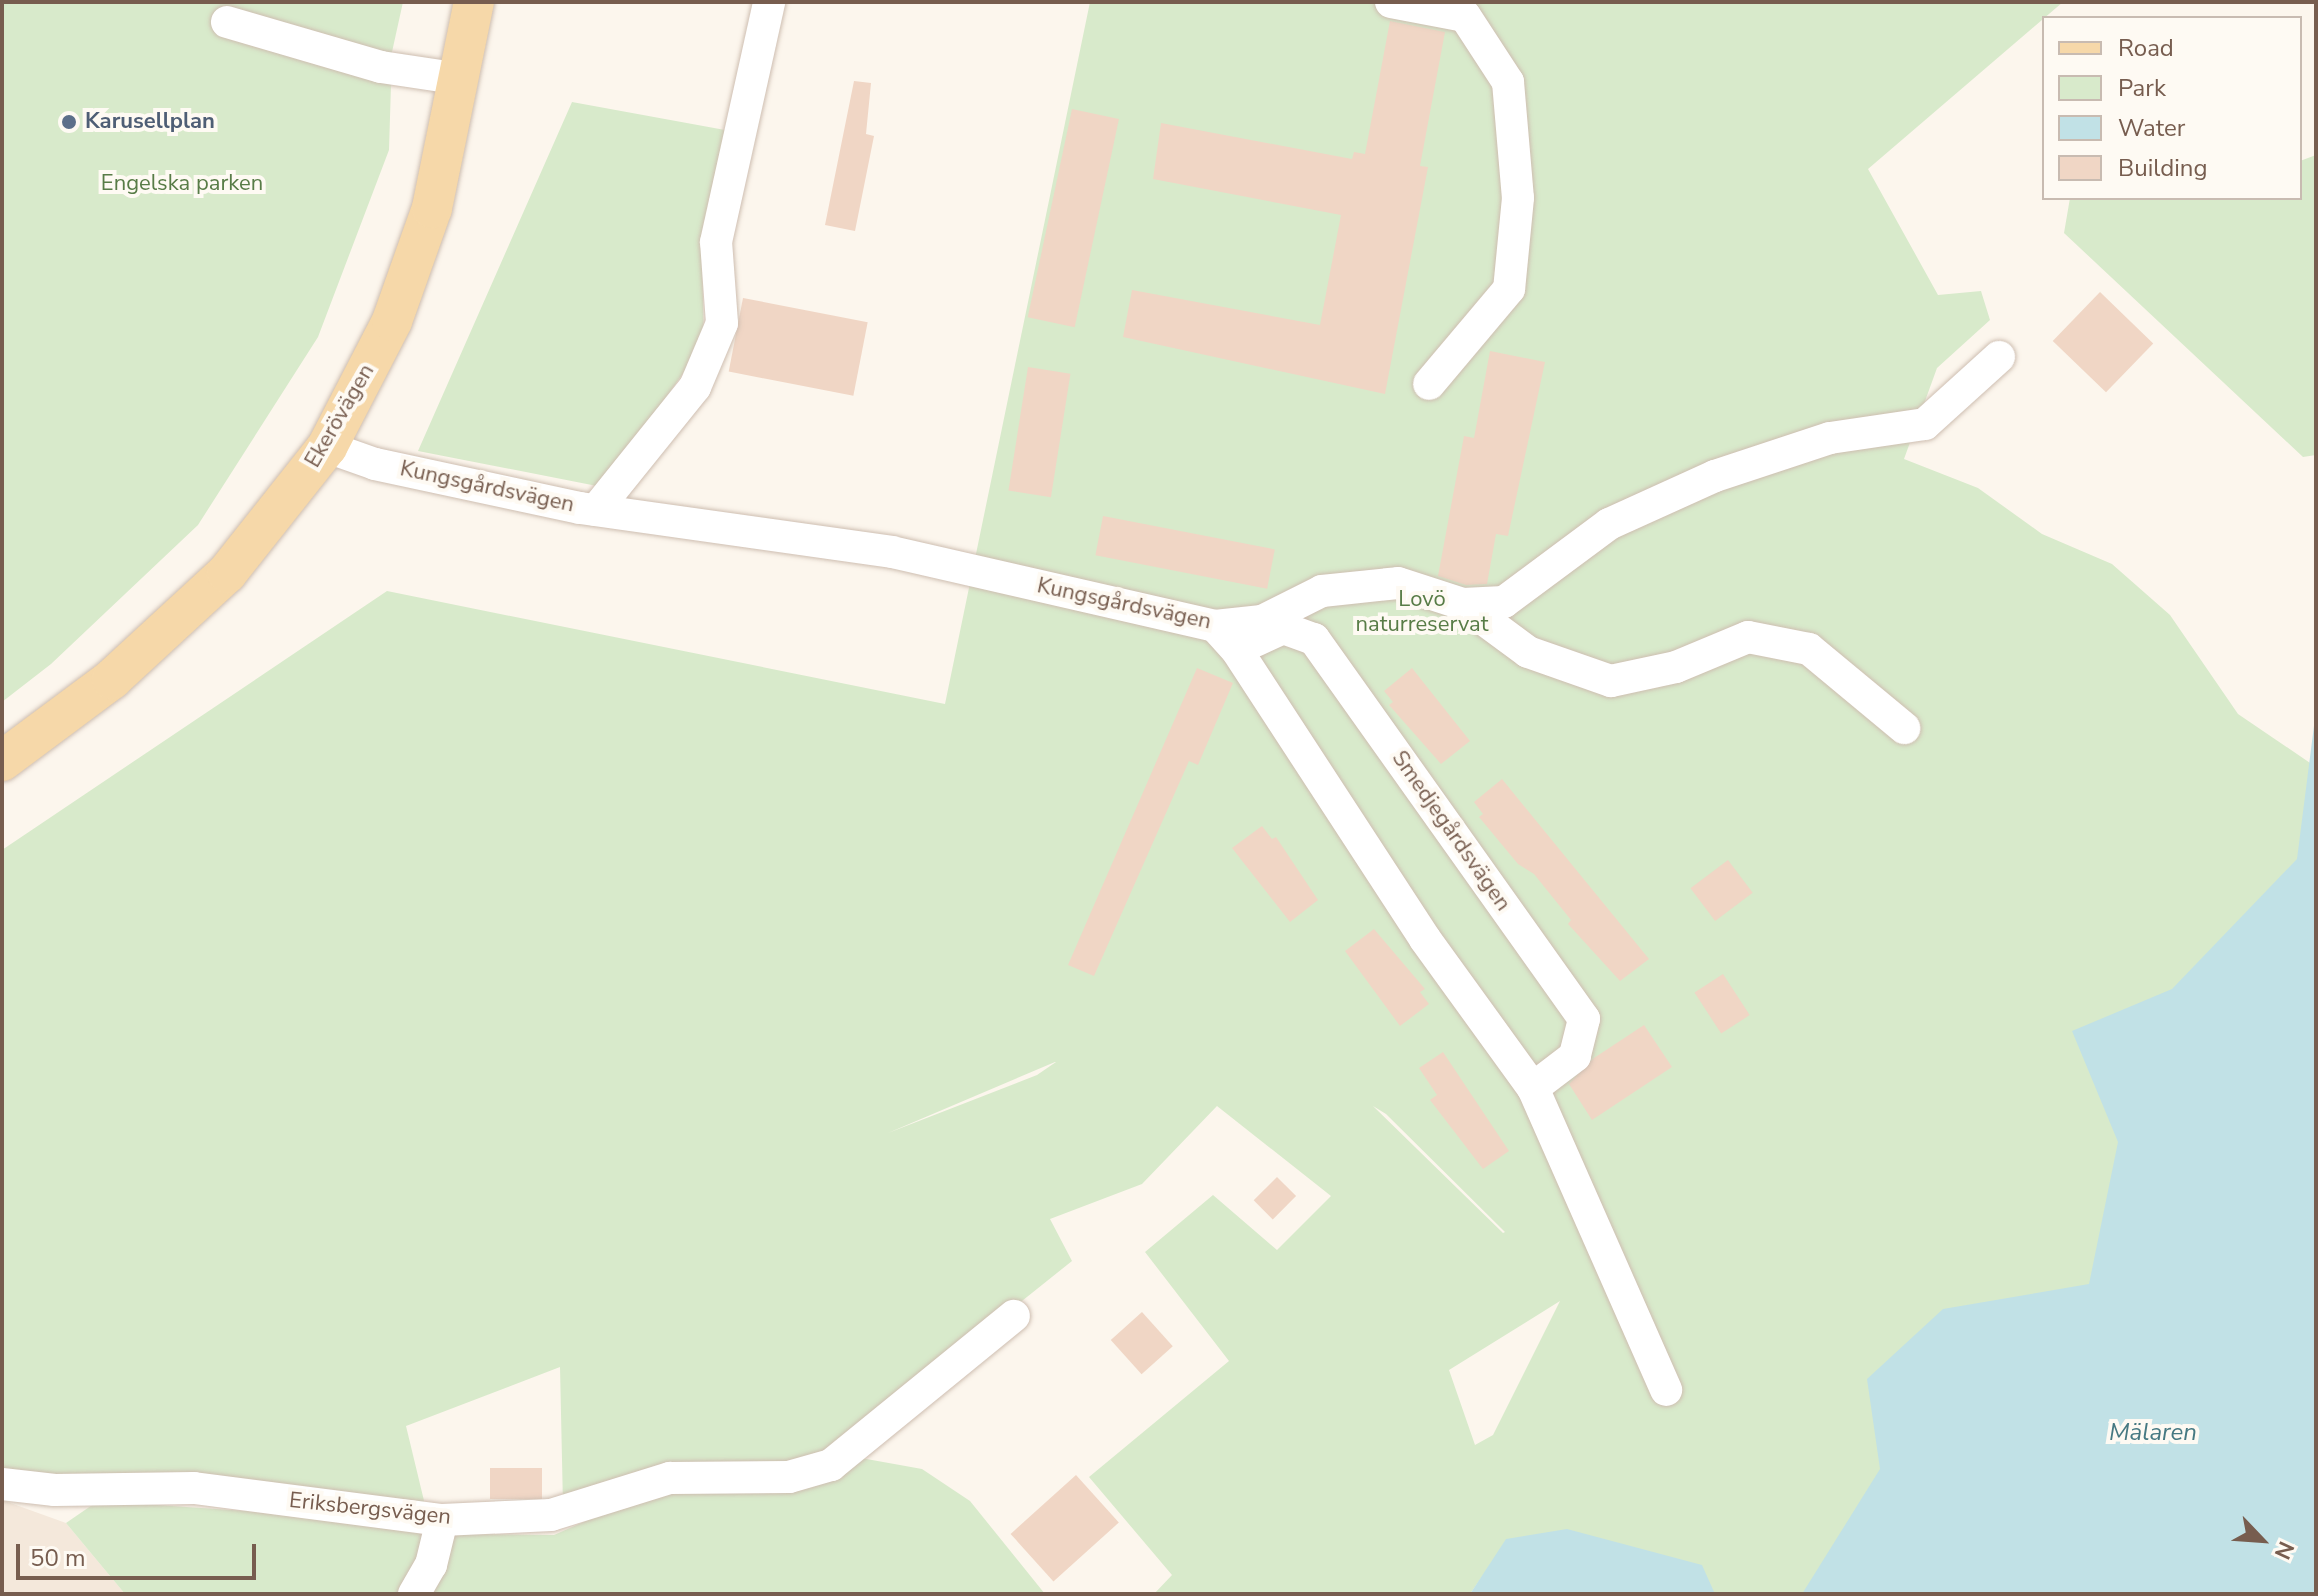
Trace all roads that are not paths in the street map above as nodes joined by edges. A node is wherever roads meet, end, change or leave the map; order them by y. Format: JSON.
{"nodes":[{"id":1,"x":474,"y":2,"type":"edge"},
{"id":2,"x":769,"y":2,"type":"edge"},
{"id":3,"x":1391,"y":2,"type":"edge"},
{"id":4,"x":227,"y":22,"type":"dead end"},
{"id":5,"x":461,"y":79,"type":"junction"},
{"id":6,"x":1999,"y":357,"type":"dead end"},
{"id":7,"x":1429,"y":384,"type":"dead end"},
{"id":8,"x":327,"y":447,"type":"junction"},
{"id":9,"x":596,"y":510,"type":"junction"},
{"id":10,"x":1463,"y":604,"type":"junction"},
{"id":11,"x":1226,"y":638,"type":"junction"},
{"id":12,"x":1904,"y":728,"type":"dead end"},
{"id":13,"x":2,"y":761,"type":"edge"},
{"id":14,"x":1533,"y":1088,"type":"junction"},
{"id":15,"x":1014,"y":1316,"type":"dead end"},
{"id":16,"x":1666,"y":1390,"type":"dead end"},
{"id":17,"x":2,"y":1484,"type":"edge"},
{"id":18,"x":442,"y":1520,"type":"junction"},
{"id":19,"x":414,"y":1594,"type":"edge"}],
"edges":[{"from":1,"to":5,"type":"main road","name":"Ekerövägen"},
{"from":2,"to":9,"type":"street"},
{"from":3,"to":7,"type":"street"},
{"from":4,"to":5,"type":"street"},
{"from":5,"to":8,"type":"main road","name":"Ekerövägen"},
{"from":6,"to":10,"type":"street","name":"Kungsgårdsvägen"},
{"from":8,"to":9,"type":"street","name":"Kungsgårdsvägen"},
{"from":8,"to":13,"type":"main road","name":"Ekerövägen"},
{"from":9,"to":11,"type":"street","name":"Kungsgårdsvägen"},
{"from":10,"to":11,"type":"street","name":"Kungsgårdsvägen"},
{"from":10,"to":12,"type":"street"},
{"from":11,"to":14,"type":"street"},
{"from":11,"to":14,"type":"street","name":"Smedjegårdsvägen"},
{"from":14,"to":16,"type":"street"},
{"from":15,"to":18,"type":"street","name":"Eriksbergsvägen"},
{"from":17,"to":18,"type":"street","name":"Eriksbergsvägen"},
{"from":18,"to":19,"type":"street"}]}
